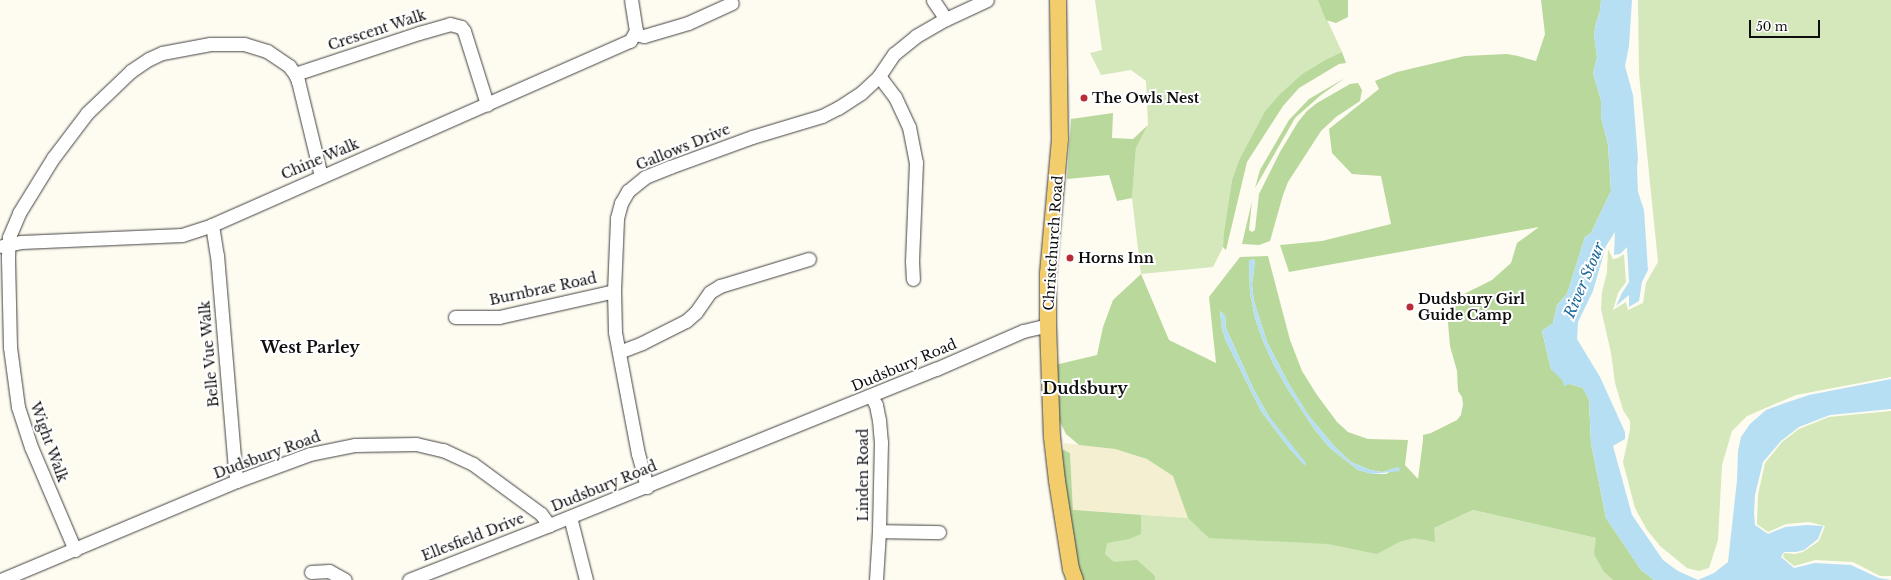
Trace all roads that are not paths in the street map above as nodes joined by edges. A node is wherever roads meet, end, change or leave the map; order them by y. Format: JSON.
{"nodes":[{"id":1,"x":631,"y":0,"type":"edge"},
{"id":2,"x":933,"y":0,"type":"edge"},
{"id":3,"x":987,"y":0,"type":"edge"},
{"id":4,"x":1058,"y":0,"type":"edge"},
{"id":5,"x":732,"y":3,"type":"dead end"},
{"id":6,"x":946,"y":19,"type":"junction"},
{"id":7,"x":635,"y":34,"type":"junction"},
{"id":8,"x":295,"y":74,"type":"junction"},
{"id":9,"x":879,"y":76,"type":"junction"},
{"id":10,"x":487,"y":104,"type":"junction"},
{"id":11,"x":321,"y":176,"type":"junction"},
{"id":12,"x":212,"y":225,"type":"junction"},
{"id":13,"x":4,"y":245,"type":"edge"},
{"id":14,"x":809,"y":260,"type":"dead end"},
{"id":15,"x":913,"y":279,"type":"dead end"},
{"id":16,"x":614,"y":291,"type":"junction"},
{"id":17,"x":455,"y":317,"type":"dead end"},
{"id":18,"x":1048,"y":325,"type":"junction"},
{"id":19,"x":619,"y":352,"type":"junction"},
{"id":20,"x":871,"y":396,"type":"junction"},
{"id":21,"x":238,"y":481,"type":"junction"},
{"id":22,"x":646,"y":487,"type":"junction"},
{"id":23,"x":570,"y":517,"type":"junction"},
{"id":24,"x":549,"y":525,"type":"junction"},
{"id":25,"x":879,"y":531,"type":"junction"},
{"id":26,"x":939,"y":532,"type":"dead end"},
{"id":27,"x":75,"y":550,"type":"junction"},
{"id":28,"x":311,"y":572,"type":"dead end"},
{"id":29,"x":432,"y":575,"type":"edge"},
{"id":30,"x":1,"y":580,"type":"edge"},
{"id":31,"x":346,"y":580,"type":"edge"},
{"id":32,"x":409,"y":580,"type":"edge"},
{"id":33,"x":586,"y":580,"type":"edge"},
{"id":34,"x":876,"y":580,"type":"edge"},
{"id":35,"x":1075,"y":580,"type":"edge"}],
"edges":[{"from":1,"to":7,"type":"street"},
{"from":2,"to":6,"type":"street"},
{"from":3,"to":6,"type":"street","name":"Gallows Drive"},
{"from":4,"to":18,"type":"main road","name":"Christchurch Road"},
{"from":5,"to":7,"type":"street"},
{"from":6,"to":9,"type":"street","name":"Gallows Drive"},
{"from":7,"to":10,"type":"street","name":"Chine Walk"},
{"from":8,"to":10,"type":"street","name":"Crescent Walk"},
{"from":8,"to":11,"type":"street"},
{"from":8,"to":13,"type":"street"},
{"from":9,"to":15,"type":"street"},
{"from":9,"to":16,"type":"street","name":"Gallows Drive"},
{"from":10,"to":11,"type":"street","name":"Chine Walk"},
{"from":11,"to":12,"type":"street","name":"Chine Walk"},
{"from":12,"to":13,"type":"street","name":"Chine Walk"},
{"from":12,"to":21,"type":"street","name":"Belle Vue Walk"},
{"from":13,"to":27,"type":"street","name":"Wight Walk"},
{"from":14,"to":19,"type":"street"},
{"from":16,"to":17,"type":"street","name":"Burnbrae Road"},
{"from":16,"to":19,"type":"street","name":"Gallows Drive"},
{"from":18,"to":20,"type":"street","name":"Dudsbury Road"},
{"from":18,"to":35,"type":"main road","name":"Christchurch Road"},
{"from":19,"to":22,"type":"street","name":"Gallows Drive"},
{"from":20,"to":22,"type":"street","name":"Dudsbury Road"},
{"from":20,"to":25,"type":"street","name":"Linden Road"},
{"from":21,"to":24,"type":"street","name":"Dudsbury Road"},
{"from":21,"to":27,"type":"street","name":"Dudsbury Road"},
{"from":22,"to":23,"type":"street","name":"Dudsbury Road"},
{"from":23,"to":24,"type":"street","name":"Dudsbury Road"},
{"from":23,"to":33,"type":"street"},
{"from":24,"to":29,"type":"street","name":"Ellesfield Drive"},
{"from":25,"to":26,"type":"street","name":"Linden Road"},
{"from":25,"to":34,"type":"street","name":"Linden Road"},
{"from":27,"to":30,"type":"street","name":"Dudsbury Road"},
{"from":28,"to":31,"type":"street"},
{"from":29,"to":32,"type":"street","name":"Ellesfield Drive"}]}
